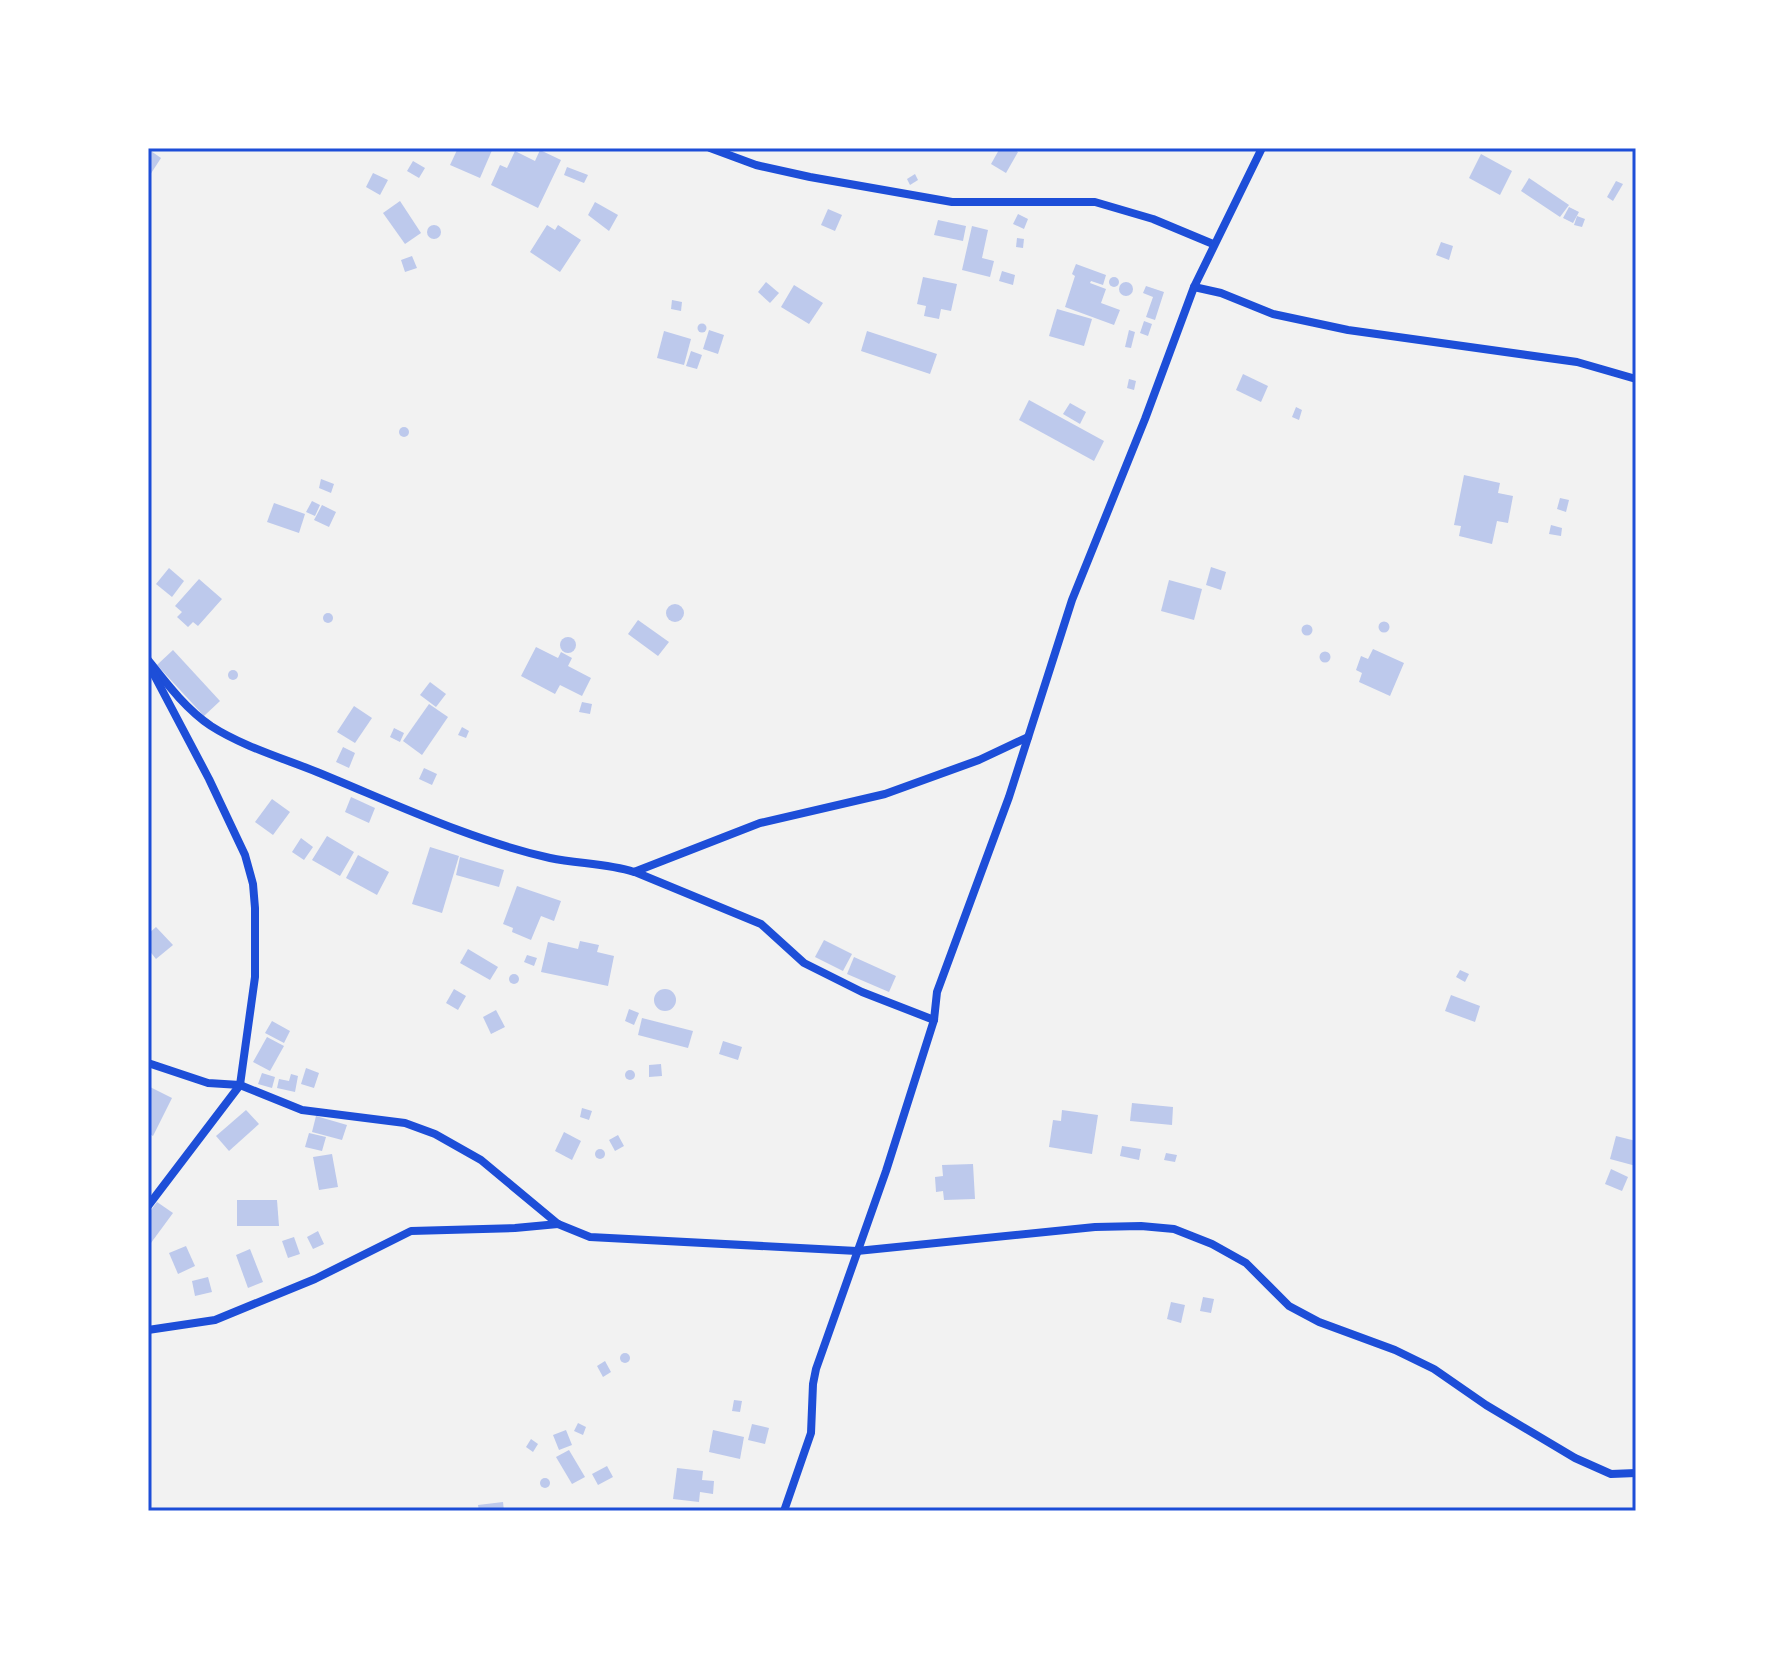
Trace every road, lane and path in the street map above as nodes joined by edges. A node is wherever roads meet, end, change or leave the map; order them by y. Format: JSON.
{"nodes":[{"id":1,"x":710,"y":148,"type":"edge"},
{"id":2,"x":1262,"y":148,"type":"edge"},
{"id":3,"x":1213,"y":244,"type":"junction"},
{"id":4,"x":1194,"y":287,"type":"junction"},
{"id":5,"x":1636,"y":379,"type":"edge"},
{"id":6,"x":148,"y":662,"type":"edge"},
{"id":7,"x":1028,"y":737,"type":"junction"},
{"id":8,"x":634,"y":872,"type":"junction"},
{"id":9,"x":934,"y":1020,"type":"junction"},
{"id":10,"x":148,"y":1063,"type":"edge"},
{"id":11,"x":240,"y":1085,"type":"junction"},
{"id":12,"x":148,"y":1206,"type":"edge"},
{"id":13,"x":558,"y":1224,"type":"junction"},
{"id":14,"x":857,"y":1251,"type":"junction"},
{"id":15,"x":148,"y":1330,"type":"edge"},
{"id":16,"x":1636,"y":1473,"type":"edge"},
{"id":17,"x":784,"y":1511,"type":"edge"}],
"edges":[{"from":1,"to":3,"type":"street"},
{"from":2,"to":3,"type":"street"},
{"from":3,"to":4,"type":"street"},
{"from":4,"to":5,"type":"street"},
{"from":4,"to":7,"type":"street"},
{"from":6,"to":8,"type":"street"},
{"from":6,"to":11,"type":"street"},
{"from":7,"to":8,"type":"street"},
{"from":7,"to":9,"type":"street"},
{"from":8,"to":9,"type":"street"},
{"from":9,"to":14,"type":"street"},
{"from":10,"to":11,"type":"street"},
{"from":11,"to":12,"type":"street"},
{"from":11,"to":13,"type":"street"},
{"from":13,"to":14,"type":"street"},
{"from":13,"to":15,"type":"street"},
{"from":14,"to":16,"type":"street"},
{"from":14,"to":17,"type":"street"}]}
